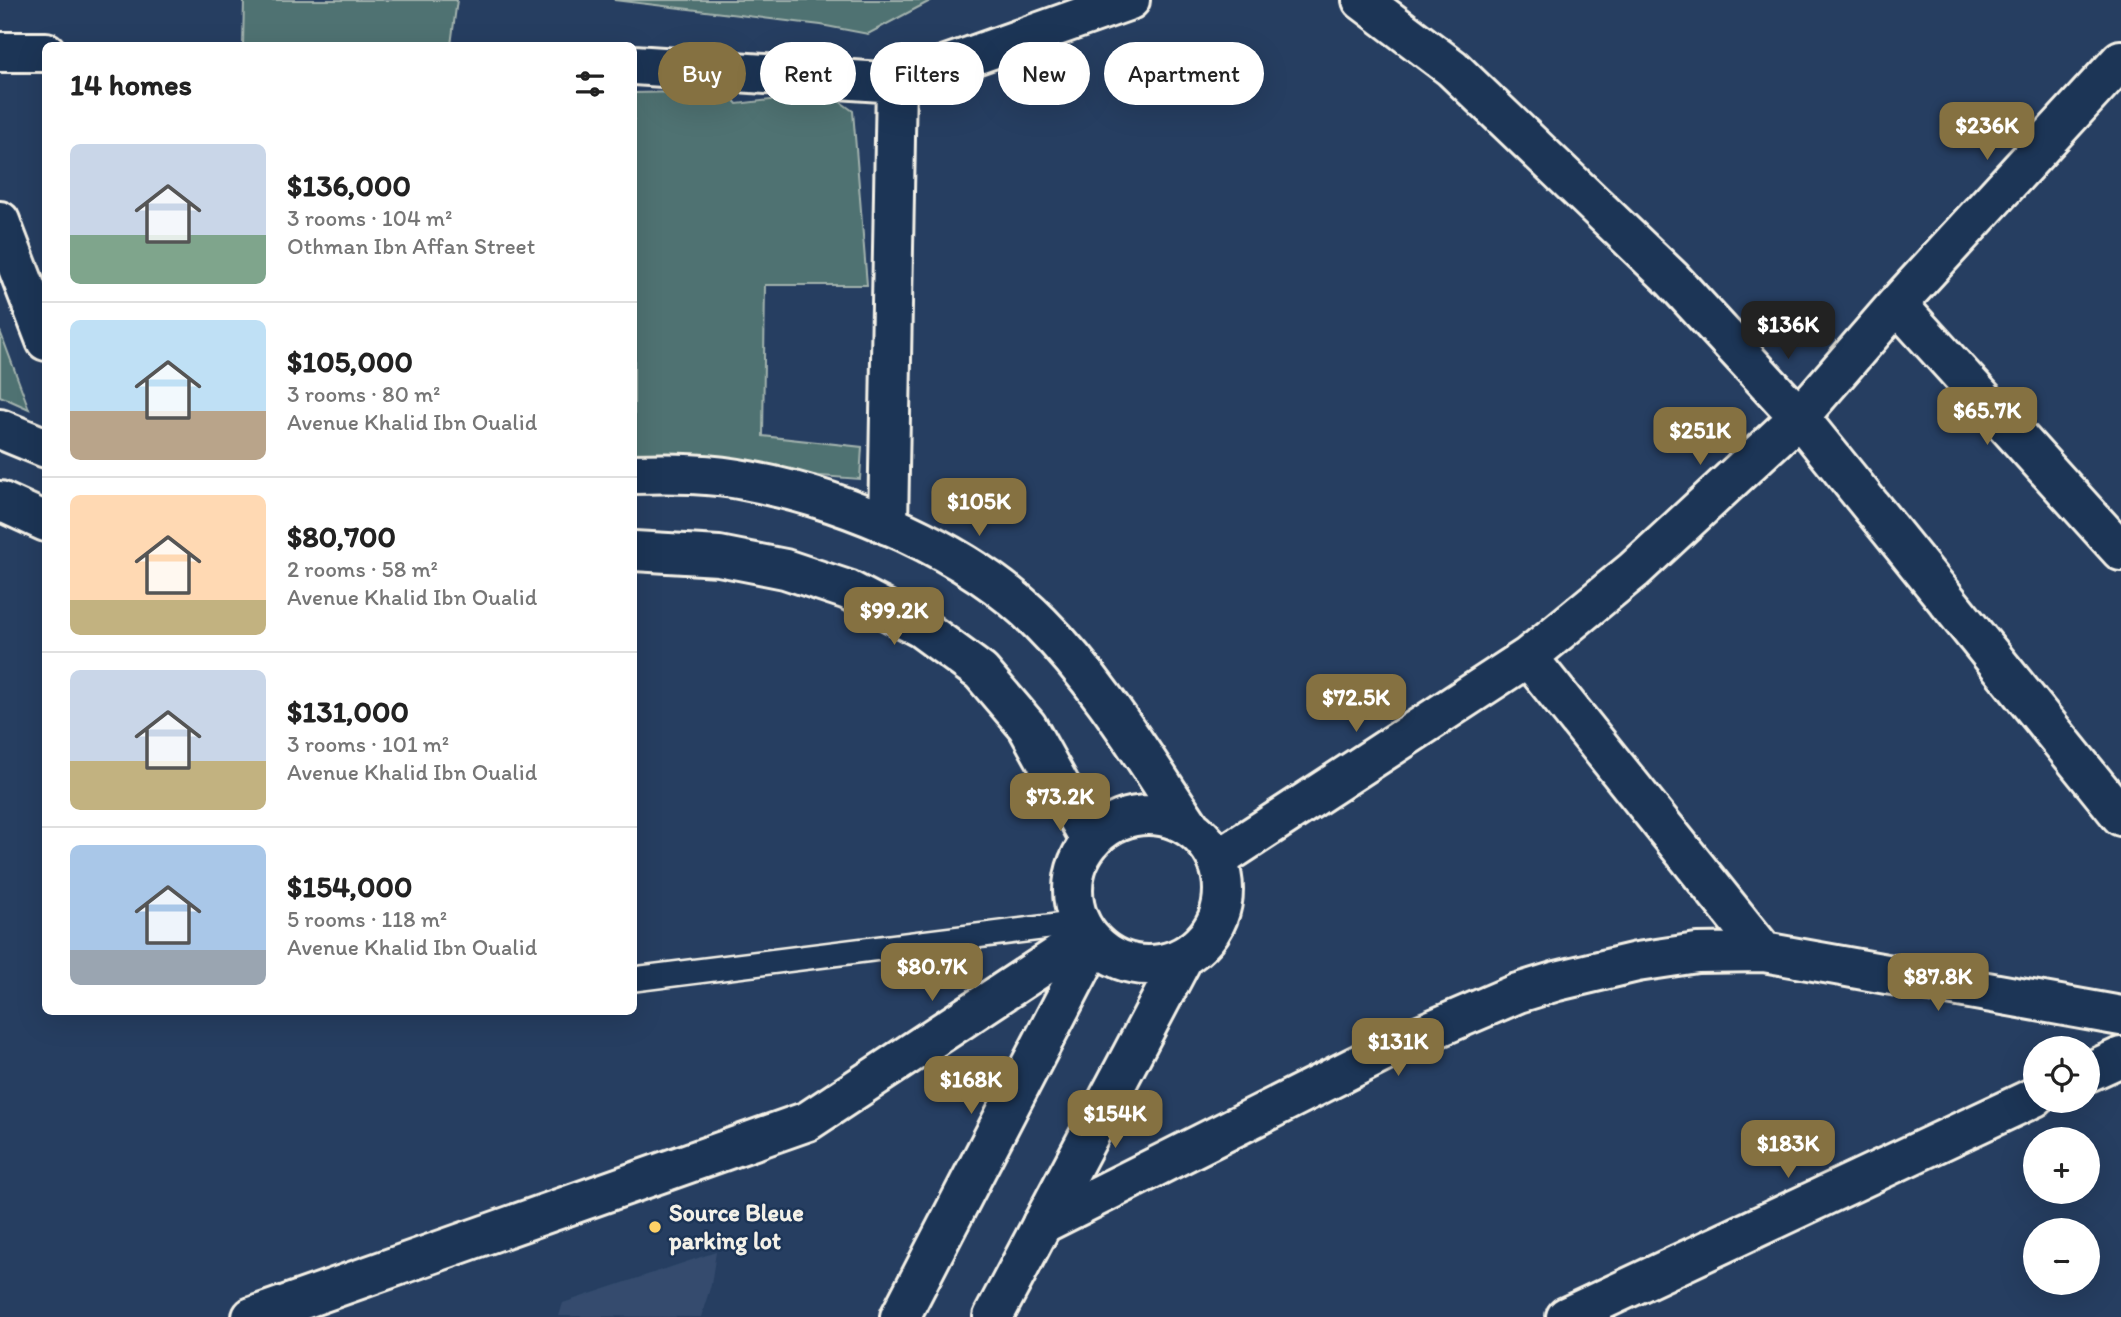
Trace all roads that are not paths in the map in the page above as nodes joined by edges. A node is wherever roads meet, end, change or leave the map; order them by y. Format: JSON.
{"nodes":[{"id":1,"x":1130,"y":0,"type":"edge"},
{"id":2,"x":1362,"y":0,"type":"edge"},
{"id":3,"x":0,"y":52,"type":"edge"},
{"id":4,"x":42,"y":52,"type":"edge"},
{"id":5,"x":984,"y":52,"type":"edge"},
{"id":6,"x":2121,"y":60,"type":"edge"},
{"id":7,"x":637,"y":65,"type":"edge"},
{"id":8,"x":870,"y":81,"type":"edge"},
{"id":9,"x":896,"y":105,"type":"edge"},
{"id":10,"x":0,"y":221,"type":"edge"},
{"id":11,"x":1898,"y":303,"type":"junction"},
{"id":12,"x":42,"y":331,"type":"edge"},
{"id":13,"x":1799,"y":417,"type":"junction"},
{"id":14,"x":0,"y":429,"type":"edge"},
{"id":15,"x":42,"y":446,"type":"edge"},
{"id":16,"x":637,"y":474,"type":"edge"},
{"id":17,"x":0,"y":501,"type":"edge"},
{"id":18,"x":42,"y":520,"type":"edge"},
{"id":19,"x":888,"y":525,"type":"junction"},
{"id":20,"x":637,"y":551,"type":"edge"},
{"id":21,"x":2121,"y":551,"type":"edge"},
{"id":22,"x":1528,"y":657,"type":"junction"},
{"id":23,"x":2121,"y":816,"type":"edge"},
{"id":24,"x":1191,"y":828,"type":"junction"},
{"id":25,"x":1091,"y":841,"type":"junction"},
{"id":26,"x":1217,"y":860,"type":"junction"},
{"id":27,"x":1088,"y":934,"type":"junction"},
{"id":28,"x":1764,"y":952,"type":"junction"},
{"id":29,"x":1184,"y":956,"type":"junction"},
{"id":30,"x":637,"y":979,"type":"edge"},
{"id":31,"x":2121,"y":1016,"type":"edge"},
{"id":32,"x":2121,"y":1057,"type":"edge"},
{"id":33,"x":2100,"y":1067,"type":"edge"},
{"id":34,"x":2023,"y":1103,"type":"edge"},
{"id":35,"x":1042,"y":1224,"type":"junction"},
{"id":36,"x":252,"y":1317,"type":"edge"},
{"id":37,"x":900,"y":1317,"type":"edge"},
{"id":38,"x":993,"y":1317,"type":"edge"},
{"id":39,"x":1566,"y":1317,"type":"edge"}],
"edges":[{"from":1,"to":5,"type":"street"},
{"from":2,"to":13,"type":"street"},
{"from":3,"to":4,"type":"street"},
{"from":6,"to":11,"type":"street"},
{"from":7,"to":8,"type":"street"},
{"from":9,"to":19,"type":"street"},
{"from":10,"to":12,"type":"street"},
{"from":11,"to":13,"type":"street"},
{"from":11,"to":21,"type":"street"},
{"from":13,"to":22,"type":"street"},
{"from":13,"to":23,"type":"street"},
{"from":14,"to":15,"type":"street"},
{"from":16,"to":19,"type":"street"},
{"from":17,"to":18,"type":"street"},
{"from":19,"to":24,"type":"street"},
{"from":20,"to":25,"type":"street"},
{"from":22,"to":26,"type":"street"},
{"from":22,"to":28,"type":"street"},
{"from":24,"to":25,"type":"street"},
{"from":24,"to":26,"type":"street"},
{"from":25,"to":27,"type":"street"},
{"from":26,"to":29,"type":"street"},
{"from":27,"to":29,"type":"street"},
{"from":27,"to":30,"type":"lane"},
{"from":27,"to":36,"type":"street"},
{"from":27,"to":37,"type":"street"},
{"from":28,"to":31,"type":"street"},
{"from":28,"to":35,"type":"street"},
{"from":29,"to":35,"type":"street"},
{"from":32,"to":33,"type":"street"},
{"from":34,"to":39,"type":"street"},
{"from":35,"to":38,"type":"street"}]}
